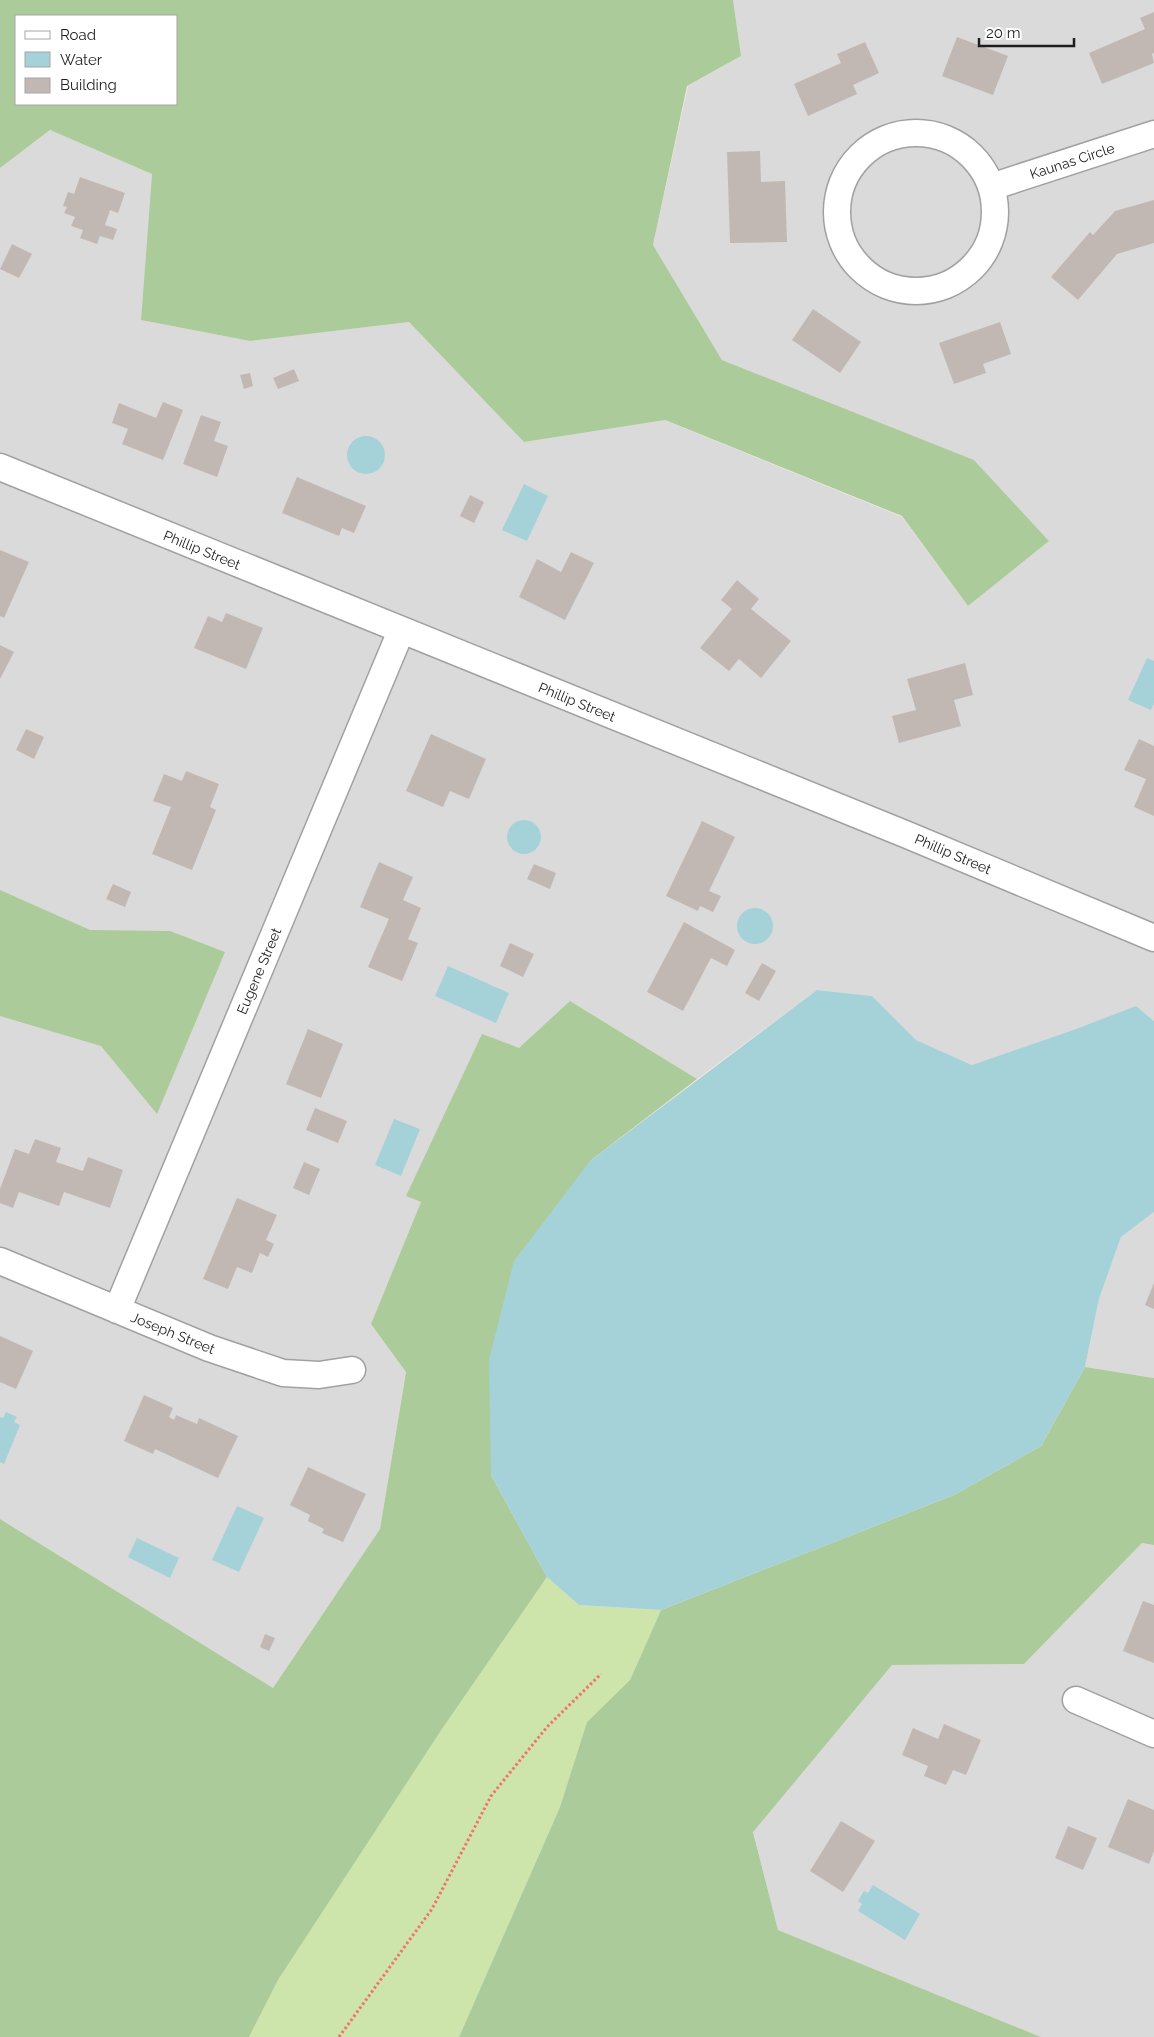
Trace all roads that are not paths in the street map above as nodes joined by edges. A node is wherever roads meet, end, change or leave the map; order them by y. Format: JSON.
{"nodes":[{"id":1,"x":1154,"y":134,"type":"edge"},
{"id":2,"x":991,"y":187,"type":"junction"},
{"id":3,"x":0,"y":467,"type":"edge"},
{"id":4,"x":401,"y":631,"type":"junction"},
{"id":5,"x":1154,"y":938,"type":"edge"},
{"id":6,"x":0,"y":1261,"type":"edge"},
{"id":7,"x":117,"y":1310,"type":"junction"},
{"id":8,"x":352,"y":1370,"type":"dead end"},
{"id":9,"x":1076,"y":1700,"type":"dead end"},
{"id":10,"x":1154,"y":1734,"type":"edge"}],
"edges":[{"from":1,"to":2,"type":"street","name":"Kaunas Circle"},
{"from":2,"to":2,"type":"street"},
{"from":3,"to":4,"type":"street","name":"Phillip Street"},
{"from":4,"to":5,"type":"street","name":"Phillip Street"},
{"from":4,"to":7,"type":"street","name":"Eugene Street"},
{"from":6,"to":7,"type":"street","name":"Joseph Street"},
{"from":7,"to":8,"type":"street","name":"Joseph Street"},
{"from":9,"to":10,"type":"street"}]}
